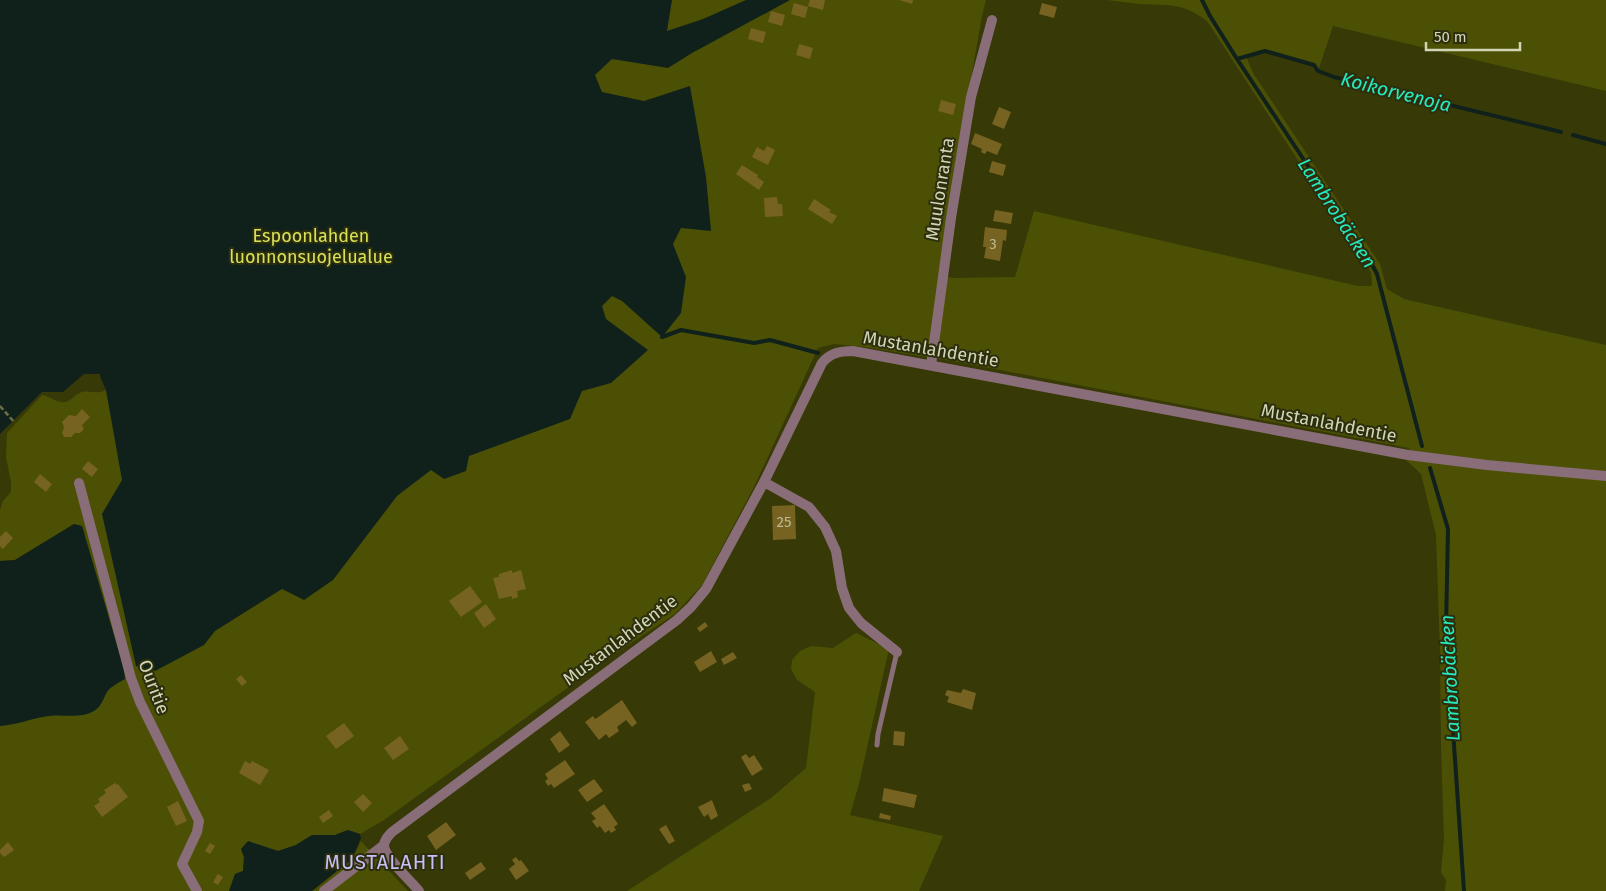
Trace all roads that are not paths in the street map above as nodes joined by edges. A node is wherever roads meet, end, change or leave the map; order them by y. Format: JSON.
{"nodes":[{"id":1,"x":992,"y":20,"type":"dead end"},
{"id":2,"x":931,"y":365,"type":"junction"},
{"id":3,"x":1606,"y":476,"type":"edge"},
{"id":4,"x":764,"y":482,"type":"junction"},
{"id":5,"x":79,"y":483,"type":"dead end"},
{"id":6,"x":896,"y":652,"type":"joint"},
{"id":7,"x":877,"y":746,"type":"dead end"},
{"id":8,"x":384,"y":845,"type":"junction"},
{"id":9,"x":197,"y":891,"type":"edge"},
{"id":10,"x":324,"y":891,"type":"edge"},
{"id":11,"x":419,"y":891,"type":"edge"}],
"edges":[{"from":1,"to":2,"type":"street","name":"Muulonranta"},
{"from":2,"to":3,"type":"street","name":"Mustanlahdentie"},
{"from":2,"to":4,"type":"street","name":"Mustanlahdentie"},
{"from":4,"to":6,"type":"street"},
{"from":4,"to":8,"type":"street","name":"Mustanlahdentie"},
{"from":5,"to":9,"type":"street","name":"Ouritie"},
{"from":6,"to":7,"type":"lane"},
{"from":8,"to":10,"type":"street","name":"Mustanlahdentie"},
{"from":8,"to":11,"type":"street"}]}
